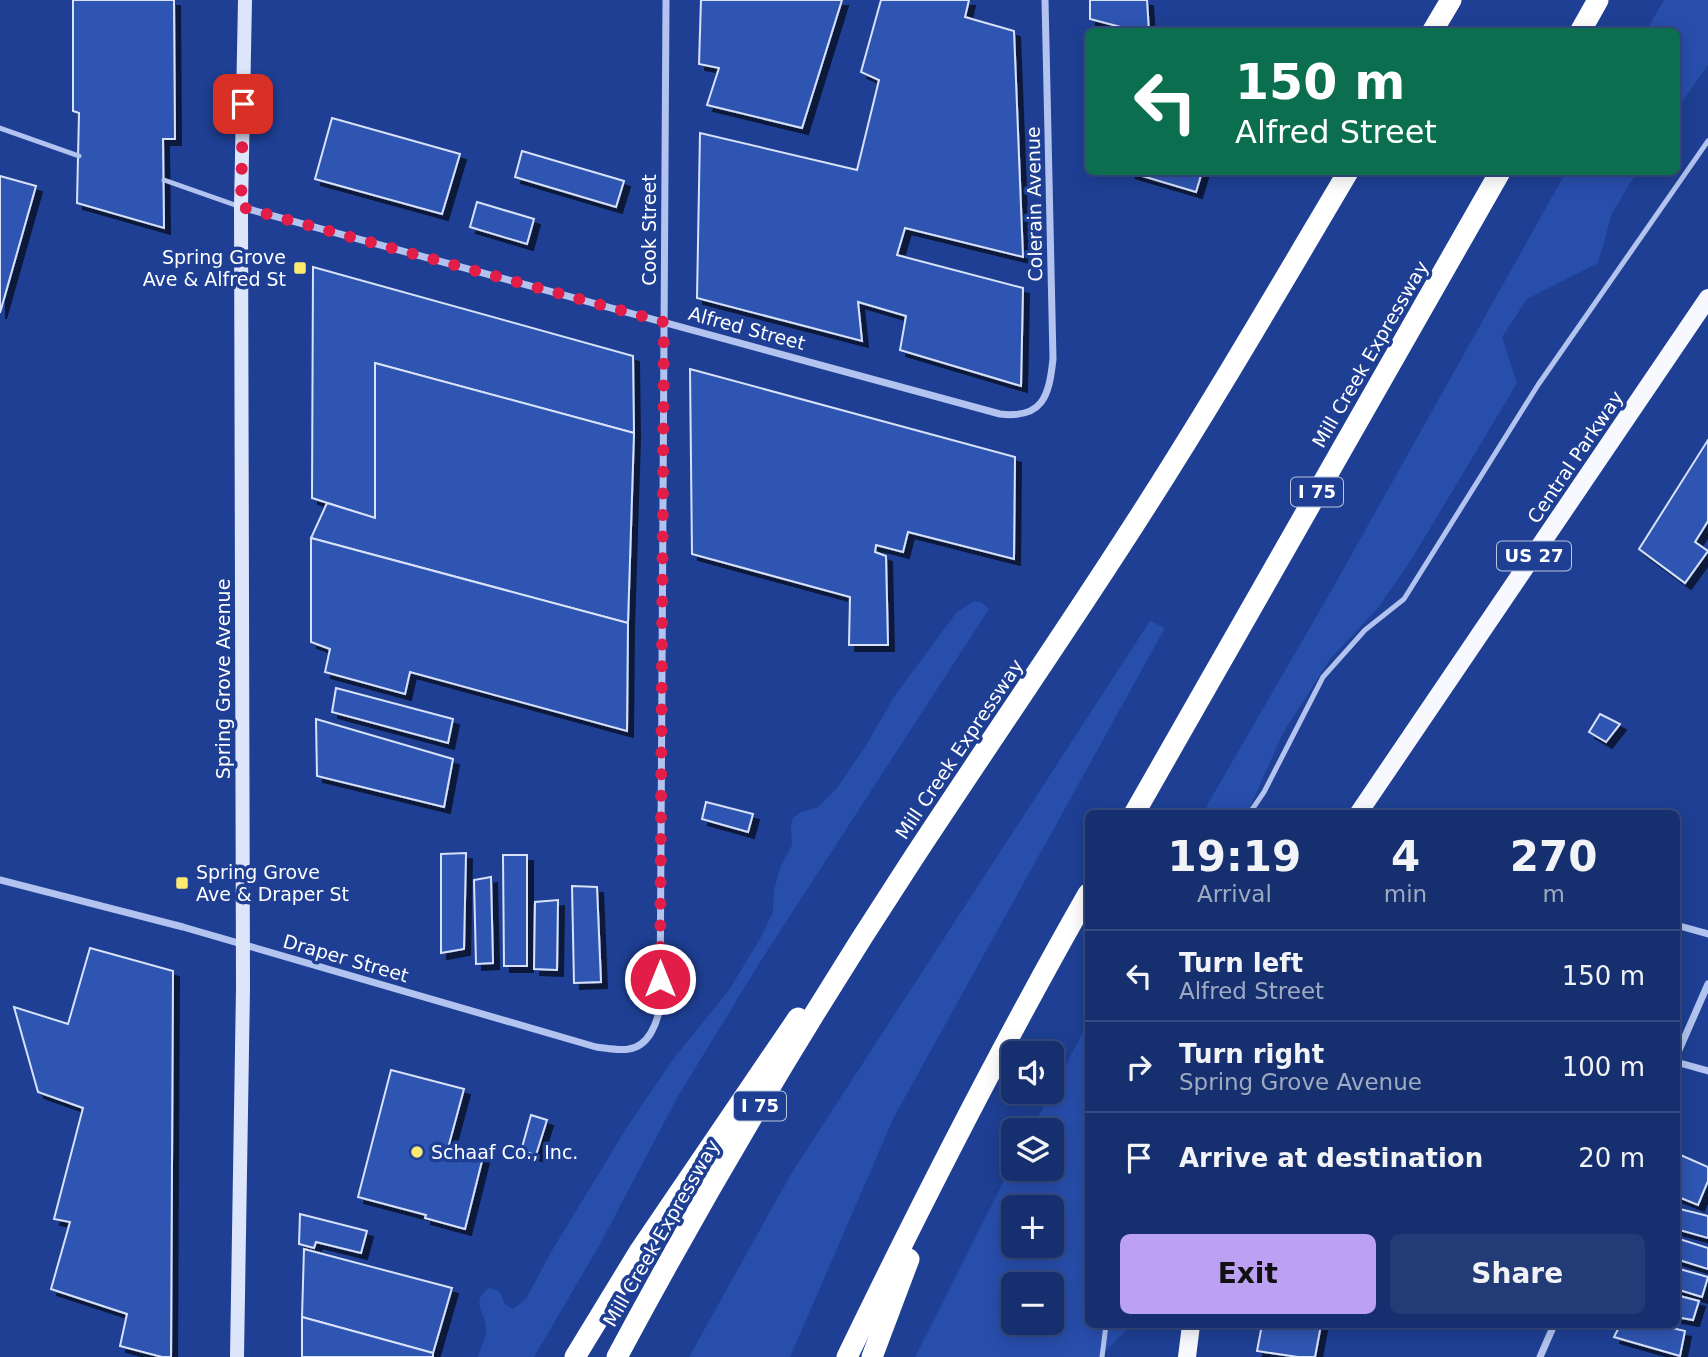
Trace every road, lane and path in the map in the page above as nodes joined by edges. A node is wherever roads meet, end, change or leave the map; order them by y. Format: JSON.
{"nodes":[{"id":1,"x":245,"y":0,"type":"edge"},
{"id":2,"x":666,"y":0,"type":"edge"},
{"id":3,"x":1045,"y":0,"type":"edge"},
{"id":4,"x":1451,"y":0,"type":"edge"},
{"id":5,"x":1598,"y":0,"type":"edge"},
{"id":6,"x":1434,"y":28,"type":"edge"},
{"id":7,"x":1582,"y":28,"type":"edge"},
{"id":8,"x":0,"y":128,"type":"edge"},
{"id":9,"x":1708,"y":141,"type":"edge"},
{"id":10,"x":79,"y":156,"type":"dead end"},
{"id":11,"x":1347,"y":175,"type":"edge"},
{"id":12,"x":1498,"y":175,"type":"edge"},
{"id":13,"x":164,"y":180,"type":"dead end"},
{"id":14,"x":241,"y":207,"type":"junction"},
{"id":15,"x":1708,"y":298,"type":"edge"},
{"id":16,"x":664,"y":322,"type":"junction"},
{"id":17,"x":1040,"y":404,"type":"joint"},
{"id":18,"x":1136,"y":810,"type":"edge"},
{"id":19,"x":1252,"y":810,"type":"edge"},
{"id":20,"x":1361,"y":810,"type":"edge"},
{"id":21,"x":912,"y":860,"type":"junction"},
{"id":22,"x":0,"y":880,"type":"edge"},
{"id":23,"x":1085,"y":899,"type":"edge"},
{"id":24,"x":1680,"y":926,"type":"edge"},
{"id":25,"x":1708,"y":934,"type":"edge"},
{"id":26,"x":243,"y":945,"type":"junction"},
{"id":27,"x":1708,"y":984,"type":"edge"},
{"id":28,"x":660,"y":1007,"type":"joint"},
{"id":29,"x":1680,"y":1050,"type":"edge"},
{"id":30,"x":1680,"y":1061,"type":"edge"},
{"id":31,"x":1708,"y":1072,"type":"edge"},
{"id":32,"x":948,"y":1153,"type":"junction"},
{"id":33,"x":1106,"y":1328,"type":"edge"},
{"id":34,"x":1191,"y":1328,"type":"edge"},
{"id":35,"x":1554,"y":1328,"type":"edge"},
{"id":36,"x":237,"y":1357,"type":"edge"},
{"id":37,"x":575,"y":1357,"type":"edge"},
{"id":38,"x":617,"y":1357,"type":"edge"},
{"id":39,"x":847,"y":1357,"type":"edge"},
{"id":40,"x":872,"y":1357,"type":"edge"},
{"id":41,"x":1102,"y":1357,"type":"edge"},
{"id":42,"x":1187,"y":1357,"type":"edge"},
{"id":43,"x":1540,"y":1357,"type":"edge"}],
"edges":[{"from":1,"to":14,"type":"main road","name":"Spring Grove Avenue"},
{"from":2,"to":16,"type":"street","name":"Cook Street"},
{"from":3,"to":17,"type":"street","name":"Colerain Avenue"},
{"from":4,"to":6,"type":"highway"},
{"from":5,"to":7,"type":"highway"},
{"from":8,"to":10,"type":"lane"},
{"from":9,"to":19,"type":"lane"},
{"from":11,"to":21,"type":"highway","name":"Mill Creek Expressway","number":"I 75"},
{"from":12,"to":18,"type":"highway","name":"Mill Creek Expressway","number":"I 75"},
{"from":13,"to":14,"type":"lane"},
{"from":14,"to":16,"type":"street","name":"Alfred Street"},
{"from":14,"to":26,"type":"main road","name":"Spring Grove Avenue"},
{"from":15,"to":20,"type":"main road","name":"Central Parkway","number":"US 27"},
{"from":16,"to":17,"type":"street","name":"Alfred Street"},
{"from":16,"to":28,"type":"street","name":"Cook Street"},
{"from":21,"to":37,"type":"highway"},
{"from":21,"to":38,"type":"highway","name":"Mill Creek Expressway","number":"I 75"},
{"from":22,"to":26,"type":"street","name":"Draper Street"},
{"from":23,"to":32,"type":"highway"},
{"from":24,"to":25,"type":"street"},
{"from":26,"to":28,"type":"street","name":"Draper Street"},
{"from":26,"to":36,"type":"main road","name":"Spring Grove Avenue"},
{"from":27,"to":29,"type":"street"},
{"from":30,"to":31,"type":"street"},
{"from":32,"to":39,"type":"highway"},
{"from":32,"to":40,"type":"highway"},
{"from":33,"to":41,"type":"lane"},
{"from":34,"to":42,"type":"main road"},
{"from":35,"to":43,"type":"street"}]}
